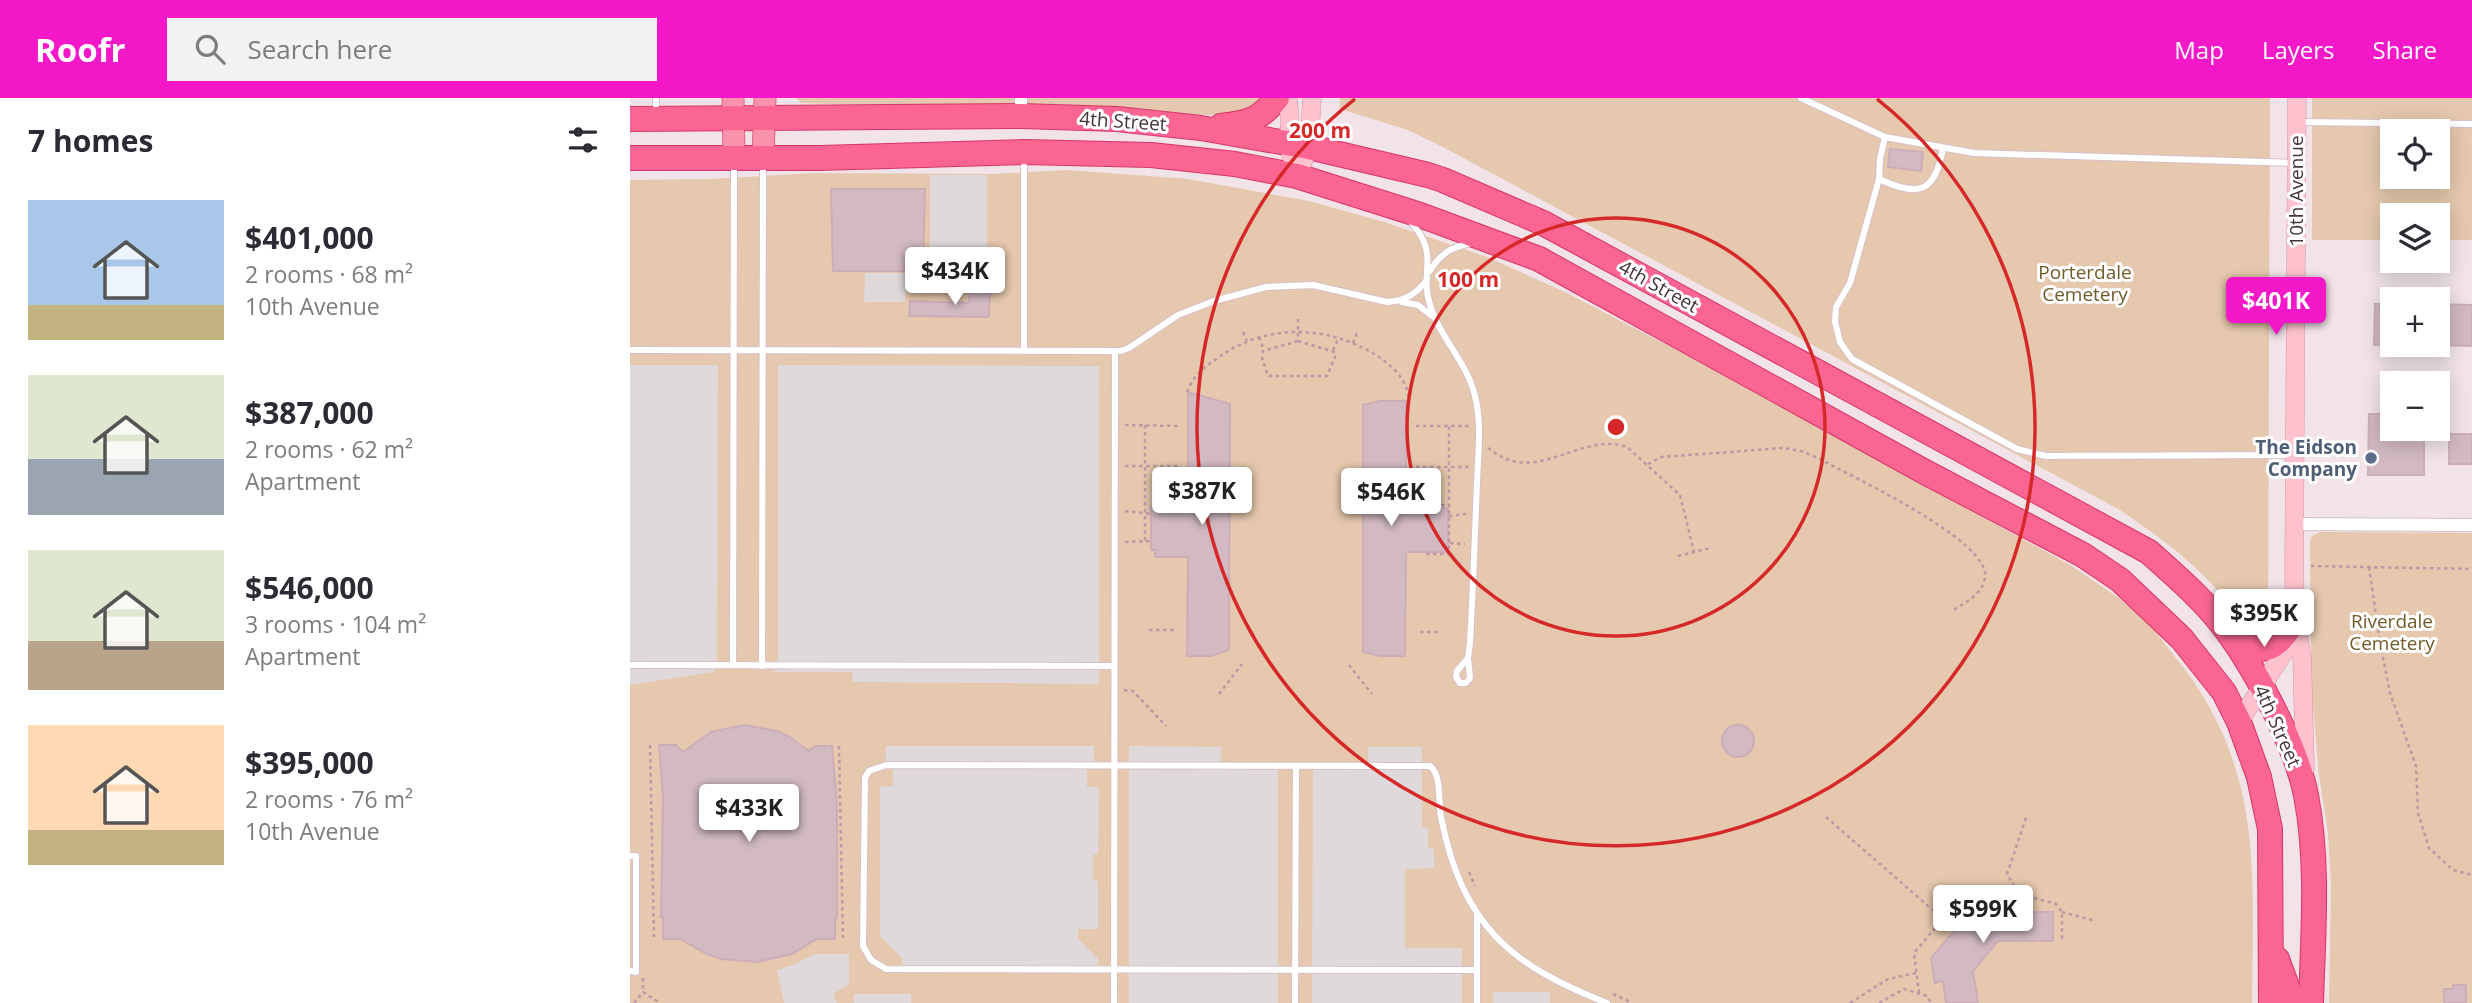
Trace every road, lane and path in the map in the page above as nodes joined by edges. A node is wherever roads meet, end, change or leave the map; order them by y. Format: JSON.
{"nodes":[{"id":1,"x":1277,"y":98,"type":"edge"},
{"id":2,"x":1288,"y":98,"type":"edge"},
{"id":3,"x":1312,"y":98,"type":"edge"},
{"id":4,"x":1801,"y":98,"type":"edge"},
{"id":5,"x":2297,"y":98,"type":"edge"},
{"id":6,"x":733,"y":107,"type":"edge"},
{"id":7,"x":765,"y":107,"type":"edge"},
{"id":8,"x":1021,"y":107,"type":"edge"},
{"id":9,"x":656,"y":108,"type":"edge"},
{"id":10,"x":630,"y":118,"type":"edge"},
{"id":11,"x":2297,"y":122,"type":"junction"},
{"id":12,"x":2472,"y":124,"type":"edge"},
{"id":13,"x":1201,"y":128,"type":"junction"},
{"id":14,"x":1885,"y":137,"type":"junction"},
{"id":15,"x":1299,"y":145,"type":"junction"},
{"id":16,"x":1943,"y":148,"type":"junction"},
{"id":17,"x":1024,"y":152,"type":"junction"},
{"id":18,"x":630,"y":158,"type":"edge"},
{"id":19,"x":734,"y":158,"type":"junction"},
{"id":20,"x":763,"y":158,"type":"junction"},
{"id":21,"x":2297,"y":163,"type":"junction"},
{"id":22,"x":1297,"y":176,"type":"junction"},
{"id":23,"x":1880,"y":179,"type":"junction"},
{"id":24,"x":1398,"y":208,"type":"junction"},
{"id":25,"x":1493,"y":243,"type":"junction"},
{"id":26,"x":1428,"y":276,"type":"junction"},
{"id":27,"x":1397,"y":302,"type":"junction"},
{"id":28,"x":1298,"y":320,"type":"dead end"},
{"id":29,"x":1436,"y":320,"type":"junction"},
{"id":30,"x":1243,"y":332,"type":"dead end"},
{"id":31,"x":1298,"y":332,"type":"junction"},
{"id":32,"x":1357,"y":333,"type":"dead end"},
{"id":33,"x":1258,"y":336,"type":"junction"},
{"id":34,"x":1339,"y":337,"type":"junction"},
{"id":35,"x":1247,"y":341,"type":"junction"},
{"id":36,"x":1298,"y":341,"type":"junction"},
{"id":37,"x":1353,"y":343,"type":"junction"},
{"id":38,"x":630,"y":350,"type":"edge"},
{"id":39,"x":733,"y":350,"type":"junction"},
{"id":40,"x":763,"y":350,"type":"junction"},
{"id":41,"x":1024,"y":350,"type":"junction"},
{"id":42,"x":1264,"y":350,"type":"junction"},
{"id":43,"x":1333,"y":350,"type":"junction"},
{"id":44,"x":1115,"y":351,"type":"junction"},
{"id":45,"x":1186,"y":392,"type":"dead end"},
{"id":46,"x":1409,"y":401,"type":"dead end"},
{"id":47,"x":1125,"y":425,"type":"dead end"},
{"id":48,"x":1145,"y":425,"type":"junction"},
{"id":49,"x":1180,"y":426,"type":"dead end"},
{"id":50,"x":1416,"y":426,"type":"dead end"},
{"id":51,"x":1449,"y":426,"type":"junction"},
{"id":52,"x":1478,"y":426,"type":"junction"},
{"id":53,"x":1478,"y":444,"type":"junction"},
{"id":54,"x":2295,"y":455,"type":"junction"},
{"id":55,"x":1648,"y":464,"type":"junction"},
{"id":56,"x":1125,"y":466,"type":"dead end"},
{"id":57,"x":1145,"y":466,"type":"junction"},
{"id":58,"x":1180,"y":467,"type":"dead end"},
{"id":59,"x":1416,"y":467,"type":"dead end"},
{"id":60,"x":1449,"y":467,"type":"junction"},
{"id":61,"x":1478,"y":467,"type":"junction"},
{"id":62,"x":1427,"y":505,"type":"dead end"},
{"id":63,"x":1449,"y":505,"type":"junction"},
{"id":64,"x":1125,"y":511,"type":"dead end"},
{"id":65,"x":1145,"y":513,"type":"junction"},
{"id":66,"x":1476,"y":513,"type":"junction"},
{"id":67,"x":1151,"y":514,"type":"dead end"},
{"id":68,"x":1449,"y":516,"type":"junction"},
{"id":69,"x":2294,"y":524,"type":"junction"},
{"id":70,"x":2472,"y":525,"type":"edge"},
{"id":71,"x":1145,"y":541,"type":"junction"},
{"id":72,"x":1151,"y":541,"type":"dead end"},
{"id":73,"x":1125,"y":542,"type":"dead end"},
{"id":74,"x":1449,"y":542,"type":"junction"},
{"id":75,"x":1475,"y":546,"type":"junction"},
{"id":76,"x":1710,"y":548,"type":"dead end"},
{"id":77,"x":1693,"y":552,"type":"junction"},
{"id":78,"x":1426,"y":554,"type":"dead end"},
{"id":79,"x":1678,"y":556,"type":"dead end"},
{"id":80,"x":2294,"y":565,"type":"junction"},
{"id":81,"x":2369,"y":567,"type":"junction"},
{"id":82,"x":2472,"y":569,"type":"edge"},
{"id":83,"x":1952,"y":611,"type":"dead end"},
{"id":84,"x":2295,"y":620,"type":"junction"},
{"id":85,"x":1149,"y":630,"type":"dead end"},
{"id":86,"x":1174,"y":630,"type":"dead end"},
{"id":87,"x":1420,"y":632,"type":"dead end"},
{"id":88,"x":1440,"y":632,"type":"dead end"},
{"id":89,"x":2228,"y":632,"type":"junction"},
{"id":90,"x":1468,"y":658,"type":"dead end"},
{"id":91,"x":1242,"y":664,"type":"dead end"},
{"id":92,"x":630,"y":665,"type":"edge"},
{"id":93,"x":733,"y":665,"type":"junction"},
{"id":94,"x":1349,"y":665,"type":"dead end"},
{"id":95,"x":762,"y":666,"type":"junction"},
{"id":96,"x":1114,"y":666,"type":"junction"},
{"id":97,"x":2262,"y":687,"type":"junction"},
{"id":98,"x":1125,"y":690,"type":"dead end"},
{"id":99,"x":1219,"y":694,"type":"dead end"},
{"id":100,"x":1372,"y":694,"type":"dead end"},
{"id":101,"x":2239,"y":722,"type":"junction"},
{"id":102,"x":1166,"y":726,"type":"dead end"},
{"id":103,"x":650,"y":745,"type":"dead end"},
{"id":104,"x":839,"y":746,"type":"dead end"},
{"id":105,"x":1114,"y":766,"type":"junction"},
{"id":106,"x":1296,"y":766,"type":"junction"},
{"id":107,"x":2306,"y":794,"type":"junction"},
{"id":108,"x":1826,"y":817,"type":"dead end"},
{"id":109,"x":2026,"y":818,"type":"dead end"},
{"id":110,"x":630,"y":856,"type":"edge"},
{"id":111,"x":1468,"y":869,"type":"dead end"},
{"id":112,"x":2472,"y":876,"type":"edge"},
{"id":113,"x":1475,"y":886,"type":"dead end"},
{"id":114,"x":2015,"y":887,"type":"junction"},
{"id":115,"x":1477,"y":912,"type":"junction"},
{"id":116,"x":2062,"y":912,"type":"junction"},
{"id":117,"x":1942,"y":919,"type":"junction"},
{"id":118,"x":2096,"y":921,"type":"dead end"},
{"id":119,"x":654,"y":937,"type":"dead end"},
{"id":120,"x":843,"y":938,"type":"dead end"},
{"id":121,"x":2062,"y":942,"type":"dead end"},
{"id":122,"x":2270,"y":942,"type":"junction"},
{"id":123,"x":1114,"y":969,"type":"junction"},
{"id":124,"x":1295,"y":970,"type":"junction"},
{"id":125,"x":1477,"y":970,"type":"junction"},
{"id":126,"x":630,"y":971,"type":"edge"},
{"id":127,"x":1916,"y":973,"type":"junction"},
{"id":128,"x":1611,"y":993,"type":"dead end"},
{"id":129,"x":1919,"y":993,"type":"junction"},
{"id":130,"x":634,"y":1003,"type":"edge"},
{"id":131,"x":660,"y":1003,"type":"edge"},
{"id":132,"x":1114,"y":1003,"type":"edge"},
{"id":133,"x":1295,"y":1003,"type":"edge"},
{"id":134,"x":1477,"y":1003,"type":"edge"},
{"id":135,"x":1607,"y":1003,"type":"edge"},
{"id":136,"x":1632,"y":1003,"type":"edge"},
{"id":137,"x":1850,"y":1003,"type":"edge"},
{"id":138,"x":1879,"y":1003,"type":"edge"},
{"id":139,"x":1931,"y":1003,"type":"edge"},
{"id":140,"x":2271,"y":1003,"type":"edge"},
{"id":141,"x":2289,"y":1003,"type":"edge"},
{"id":142,"x":2311,"y":1003,"type":"edge"}],
"edges":[{"from":1,"to":13,"type":"highway"},
{"from":2,"to":15,"type":"main road"},
{"from":3,"to":15,"type":"main road"},
{"from":4,"to":14,"type":"lane"},
{"from":5,"to":11,"type":"main road","name":"10th Avenue"},
{"from":6,"to":7,"type":"highway","name":"4th Street"},
{"from":6,"to":9,"type":"highway","name":"4th Street"},
{"from":6,"to":19,"type":"main road"},
{"from":7,"to":8,"type":"highway","name":"4th Street"},
{"from":7,"to":20,"type":"main road"},
{"from":8,"to":13,"type":"highway","name":"4th Street"},
{"from":9,"to":10,"type":"highway","name":"4th Street"},
{"from":11,"to":12,"type":"lane"},
{"from":11,"to":21,"type":"main road","name":"10th Avenue"},
{"from":13,"to":15,"type":"highway","name":"4th Street"},
{"from":14,"to":16,"type":"lane"},
{"from":14,"to":23,"type":"lane"},
{"from":15,"to":22,"type":"main road"},
{"from":15,"to":89,"type":"highway","name":"4th Street"},
{"from":16,"to":21,"type":"lane"},
{"from":16,"to":23,"type":"lane"},
{"from":17,"to":20,"type":"highway","name":"4th Street"},
{"from":17,"to":22,"type":"highway","name":"4th Street"},
{"from":17,"to":41,"type":"lane"},
{"from":18,"to":19,"type":"highway","name":"4th Street"},
{"from":19,"to":20,"type":"highway","name":"4th Street"},
{"from":19,"to":39,"type":"lane"},
{"from":20,"to":40,"type":"lane"},
{"from":21,"to":54,"type":"main road","name":"10th Avenue"},
{"from":22,"to":24,"type":"highway","name":"4th Street"},
{"from":23,"to":54,"type":"lane"},
{"from":24,"to":25,"type":"highway","name":"4th Street"},
{"from":24,"to":26,"type":"lane"},
{"from":25,"to":26,"type":"lane"},
{"from":25,"to":101,"type":"highway","name":"4th Street"},
{"from":26,"to":27,"type":"lane"},
{"from":26,"to":29,"type":"lane"},
{"from":27,"to":29,"type":"lane"},
{"from":27,"to":44,"type":"lane"},
{"from":28,"to":31,"type":"path"},
{"from":29,"to":52,"type":"lane"},
{"from":30,"to":35,"type":"path"},
{"from":31,"to":33,"type":"path"},
{"from":31,"to":34,"type":"path"},
{"from":31,"to":36,"type":"path"},
{"from":32,"to":37,"type":"path"},
{"from":33,"to":35,"type":"path"},
{"from":33,"to":42,"type":"path"},
{"from":34,"to":37,"type":"path"},
{"from":34,"to":43,"type":"path"},
{"from":35,"to":45,"type":"path"},
{"from":36,"to":42,"type":"path"},
{"from":36,"to":43,"type":"path"},
{"from":37,"to":46,"type":"path"},
{"from":38,"to":39,"type":"lane"},
{"from":39,"to":40,"type":"lane"},
{"from":39,"to":93,"type":"lane"},
{"from":40,"to":41,"type":"lane"},
{"from":40,"to":95,"type":"lane"},
{"from":41,"to":44,"type":"lane"},
{"from":42,"to":43,"type":"path"},
{"from":44,"to":96,"type":"lane"},
{"from":47,"to":48,"type":"path"},
{"from":48,"to":49,"type":"path"},
{"from":48,"to":57,"type":"path"},
{"from":50,"to":51,"type":"path"},
{"from":51,"to":52,"type":"path"},
{"from":51,"to":60,"type":"path"},
{"from":52,"to":53,"type":"lane"},
{"from":53,"to":55,"type":"path"},
{"from":53,"to":61,"type":"lane"},
{"from":54,"to":69,"type":"main road","name":"10th Avenue"},
{"from":55,"to":77,"type":"path"},
{"from":55,"to":83,"type":"path"},
{"from":56,"to":57,"type":"path"},
{"from":57,"to":58,"type":"path"},
{"from":57,"to":65,"type":"path"},
{"from":59,"to":60,"type":"path"},
{"from":60,"to":61,"type":"path"},
{"from":60,"to":63,"type":"path"},
{"from":61,"to":66,"type":"lane"},
{"from":62,"to":63,"type":"path"},
{"from":63,"to":68,"type":"path"},
{"from":64,"to":65,"type":"path"},
{"from":65,"to":67,"type":"path"},
{"from":65,"to":71,"type":"path"},
{"from":66,"to":68,"type":"path"},
{"from":66,"to":75,"type":"lane"},
{"from":68,"to":74,"type":"path"},
{"from":69,"to":70,"type":"street"},
{"from":69,"to":80,"type":"main road","name":"10th Avenue"},
{"from":71,"to":72,"type":"path"},
{"from":71,"to":73,"type":"path"},
{"from":74,"to":75,"type":"path"},
{"from":74,"to":78,"type":"path"},
{"from":75,"to":90,"type":"lane"},
{"from":76,"to":77,"type":"path"},
{"from":77,"to":79,"type":"path"},
{"from":80,"to":81,"type":"path"},
{"from":80,"to":84,"type":"main road","name":"10th Avenue"},
{"from":81,"to":82,"type":"path"},
{"from":81,"to":112,"type":"path"},
{"from":84,"to":89,"type":"highway"},
{"from":84,"to":97,"type":"main road","name":"10th Avenue"},
{"from":84,"to":107,"type":"main road","name":"10th Avenue"},
{"from":85,"to":86,"type":"path"},
{"from":87,"to":88,"type":"path"},
{"from":89,"to":97,"type":"highway","name":"4th Street"},
{"from":91,"to":99,"type":"path"},
{"from":92,"to":93,"type":"lane"},
{"from":93,"to":95,"type":"lane"},
{"from":94,"to":100,"type":"path"},
{"from":95,"to":96,"type":"lane"},
{"from":96,"to":105,"type":"lane"},
{"from":97,"to":101,"type":"main road","name":"10th Avenue"},
{"from":97,"to":107,"type":"highway","name":"4th Street"},
{"from":98,"to":102,"type":"path"},
{"from":101,"to":122,"type":"highway","name":"4th Street"},
{"from":103,"to":119,"type":"path"},
{"from":104,"to":120,"type":"path"},
{"from":105,"to":106,"type":"lane"},
{"from":105,"to":123,"type":"lane"},
{"from":105,"to":123,"type":"lane"},
{"from":106,"to":115,"type":"lane"},
{"from":106,"to":124,"type":"lane"},
{"from":107,"to":142,"type":"highway","name":"4th Street"},
{"from":108,"to":117,"type":"path"},
{"from":109,"to":114,"type":"path"},
{"from":110,"to":126,"type":"lane"},
{"from":111,"to":113,"type":"path"},
{"from":114,"to":116,"type":"path"},
{"from":114,"to":117,"type":"path"},
{"from":115,"to":125,"type":"lane"},
{"from":115,"to":135,"type":"lane"},
{"from":116,"to":118,"type":"path"},
{"from":116,"to":121,"type":"path"},
{"from":117,"to":127,"type":"path"},
{"from":122,"to":140,"type":"highway","name":"4th Street"},
{"from":122,"to":141,"type":"highway"},
{"from":123,"to":124,"type":"lane"},
{"from":123,"to":132,"type":"lane"},
{"from":124,"to":125,"type":"lane"},
{"from":124,"to":133,"type":"lane"},
{"from":125,"to":134,"type":"lane"},
{"from":127,"to":129,"type":"path"},
{"from":127,"to":137,"type":"path"},
{"from":128,"to":136,"type":"path"},
{"from":129,"to":138,"type":"path"},
{"from":129,"to":139,"type":"path"},
{"from":130,"to":131,"type":"path"}]}
